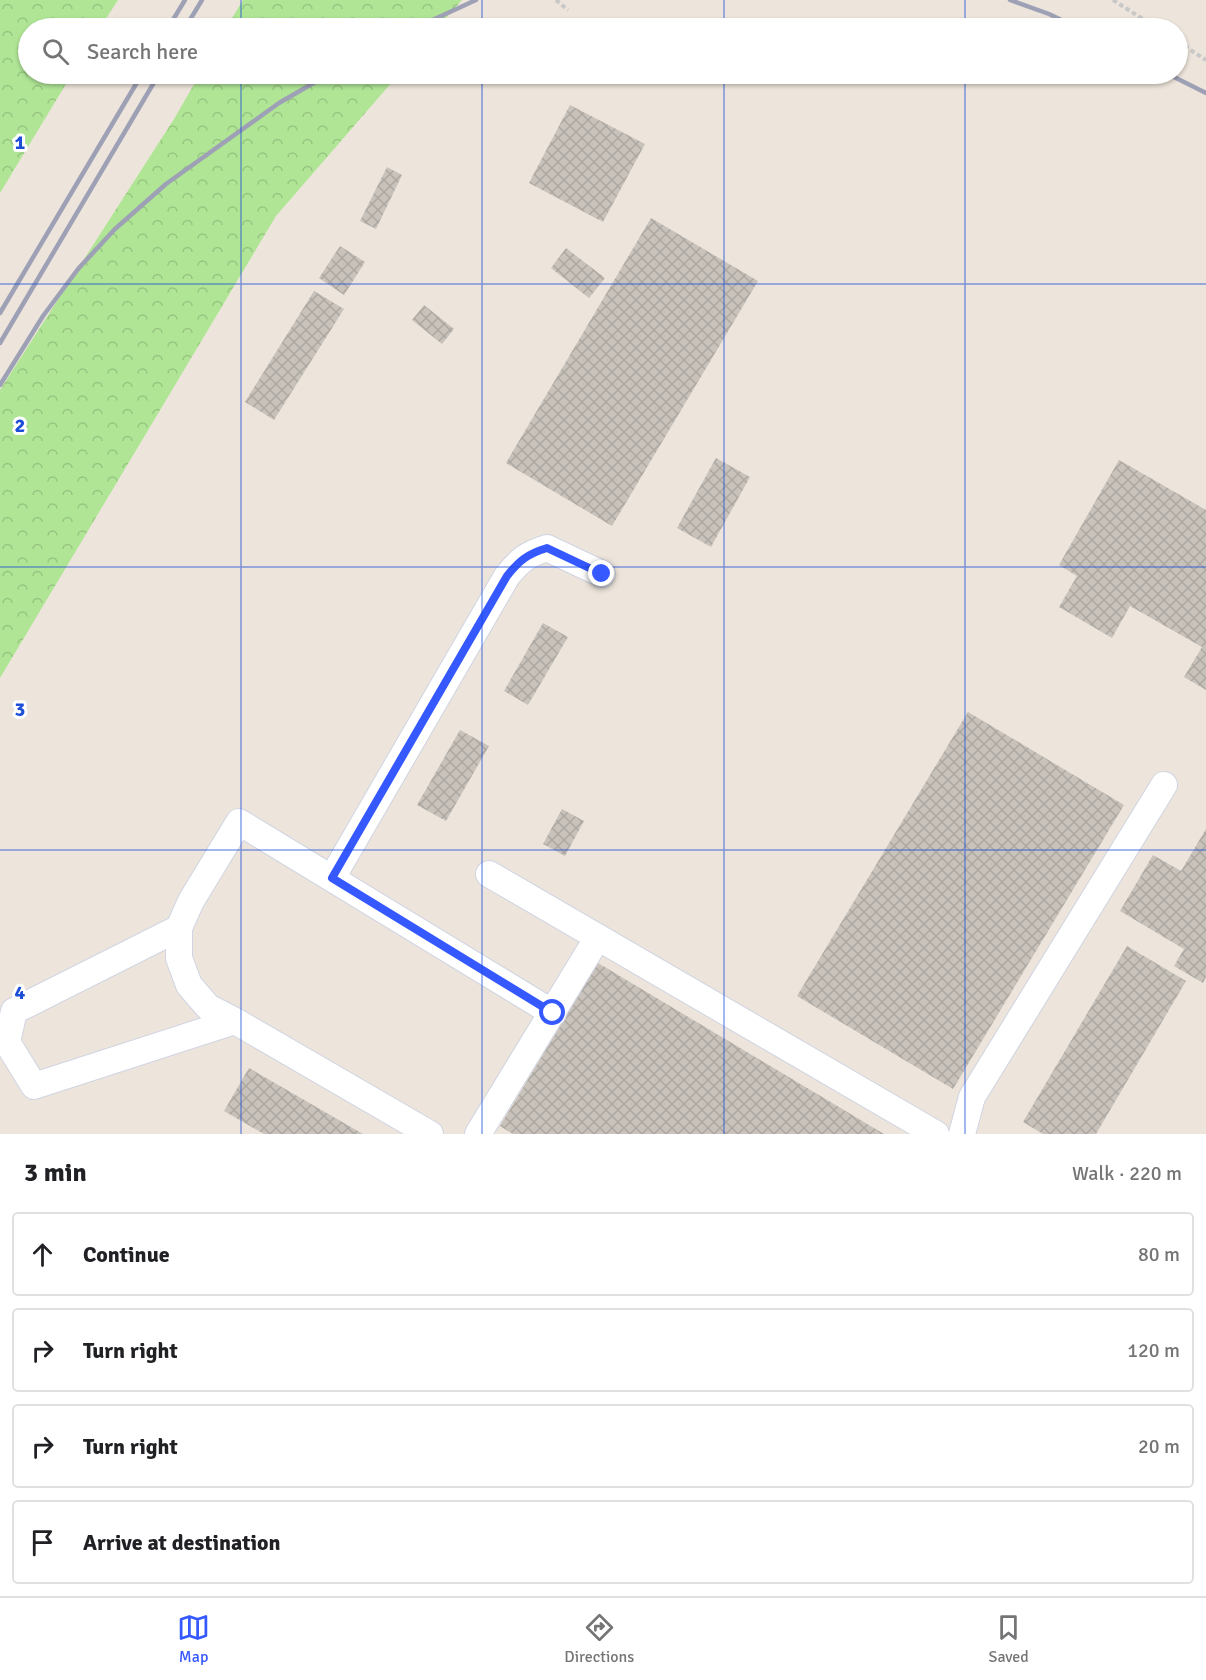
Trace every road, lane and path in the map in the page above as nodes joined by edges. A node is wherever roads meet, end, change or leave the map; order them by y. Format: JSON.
{"nodes":[{"id":1,"x":556,"y":0,"type":"edge"},
{"id":2,"x":1113,"y":0,"type":"edge"},
{"id":3,"x":568,"y":10,"type":"dead end"},
{"id":4,"x":1141,"y":18,"type":"edge"},
{"id":5,"x":1188,"y":48,"type":"edge"},
{"id":6,"x":1206,"y":60,"type":"edge"},
{"id":7,"x":602,"y":574,"type":"dead end"},
{"id":8,"x":1164,"y":785,"type":"dead end"},
{"id":9,"x":489,"y":874,"type":"dead end"},
{"id":10,"x":332,"y":878,"type":"junction"},
{"id":11,"x":179,"y":928,"type":"junction"},
{"id":12,"x":598,"y":937,"type":"junction"},
{"id":13,"x":553,"y":1013,"type":"junction"},
{"id":14,"x":235,"y":1021,"type":"junction"},
{"id":15,"x":430,"y":1134,"type":"edge"},
{"id":16,"x":478,"y":1134,"type":"edge"},
{"id":17,"x":936,"y":1134,"type":"edge"},
{"id":18,"x":962,"y":1134,"type":"edge"}],
"edges":[{"from":1,"to":3,"type":"path"},
{"from":2,"to":4,"type":"path"},
{"from":5,"to":6,"type":"path"},
{"from":7,"to":10,"type":"lane"},
{"from":8,"to":18,"type":"lane"},
{"from":9,"to":12,"type":"lane"},
{"from":10,"to":11,"type":"lane"},
{"from":10,"to":13,"type":"lane"},
{"from":11,"to":14,"type":"lane"},
{"from":11,"to":14,"type":"lane"},
{"from":12,"to":13,"type":"lane"},
{"from":12,"to":17,"type":"lane"},
{"from":13,"to":16,"type":"lane"},
{"from":14,"to":15,"type":"lane"}]}
